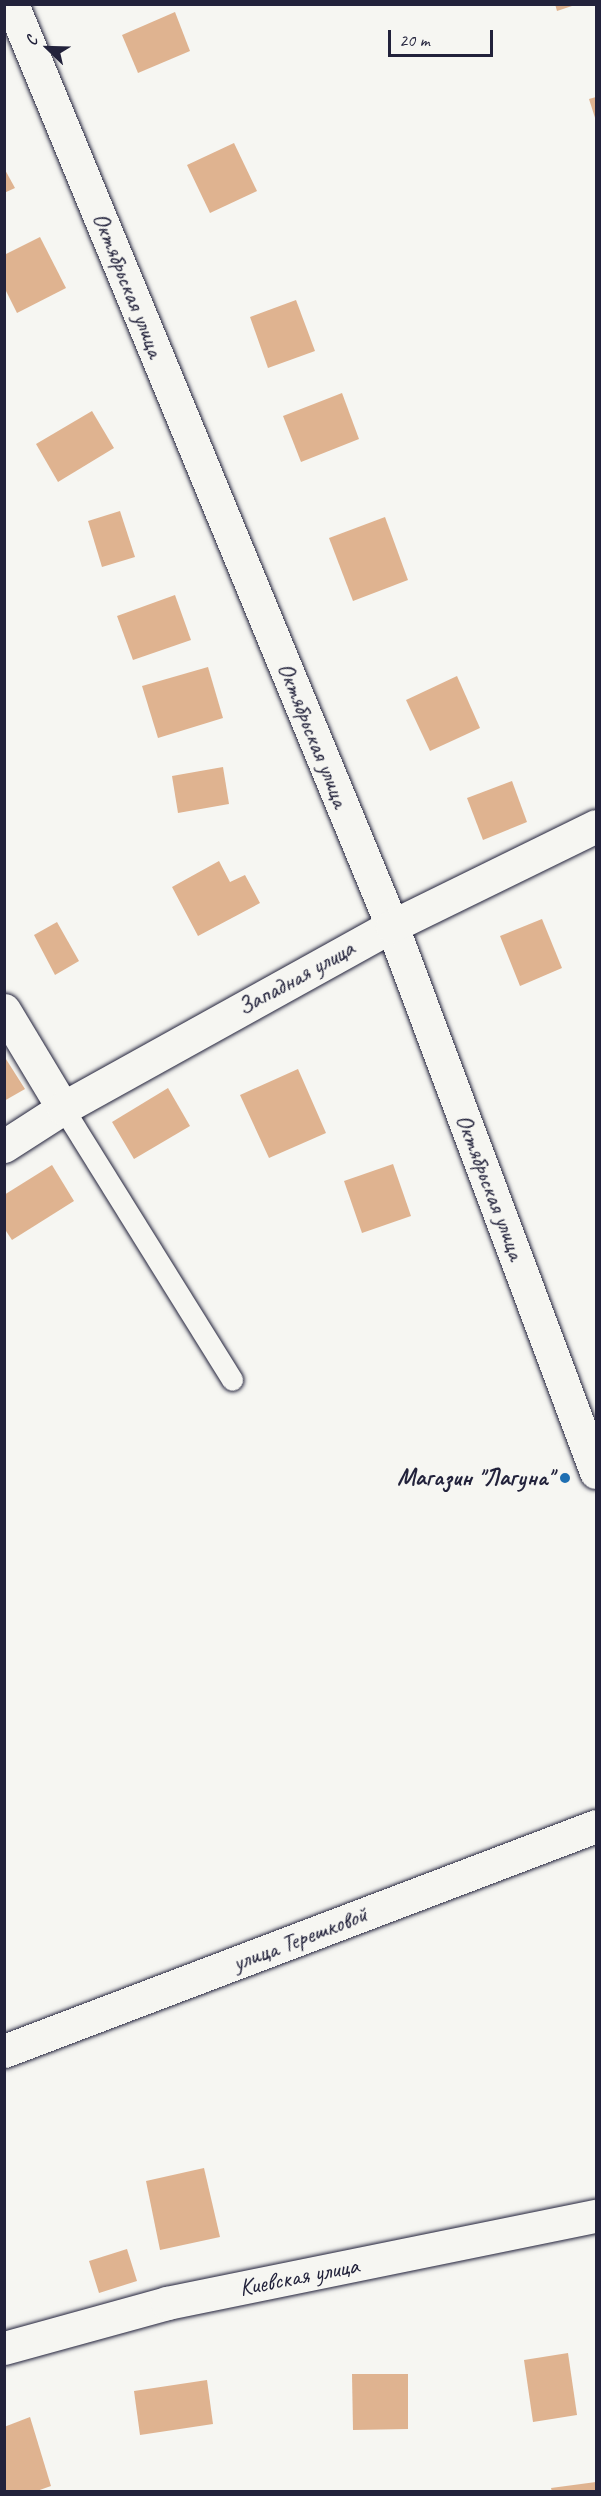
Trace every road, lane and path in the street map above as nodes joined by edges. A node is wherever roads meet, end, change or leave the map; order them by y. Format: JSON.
{"nodes":[{"id":1,"x":12,"y":4,"type":"edge"},
{"id":2,"x":597,"y":826,"type":"edge"},
{"id":3,"x":392,"y":926,"type":"junction"},
{"id":4,"x":4,"y":1010,"type":"edge"},
{"id":5,"x":63,"y":1107,"type":"junction"},
{"id":6,"x":4,"y":1146,"type":"edge"},
{"id":7,"x":232,"y":1380,"type":"dead end"},
{"id":8,"x":597,"y":1472,"type":"edge"},
{"id":9,"x":597,"y":1826,"type":"edge"},
{"id":10,"x":4,"y":2051,"type":"edge"},
{"id":11,"x":597,"y":2216,"type":"edge"},
{"id":12,"x":4,"y":2348,"type":"edge"}],
"edges":[{"from":1,"to":3,"type":"street","name":"Октябрьская улица"},
{"from":2,"to":3,"type":"street","name":"Западная улица"},
{"from":3,"to":5,"type":"street","name":"Западная улица"},
{"from":3,"to":8,"type":"street","name":"Октябрьская улица"},
{"from":4,"to":5,"type":"street"},
{"from":5,"to":6,"type":"street","name":"Западная улица"},
{"from":5,"to":7,"type":"lane"},
{"from":9,"to":10,"type":"street","name":"улица Терешковой"},
{"from":11,"to":12,"type":"street","name":"Киевская улица"}]}
